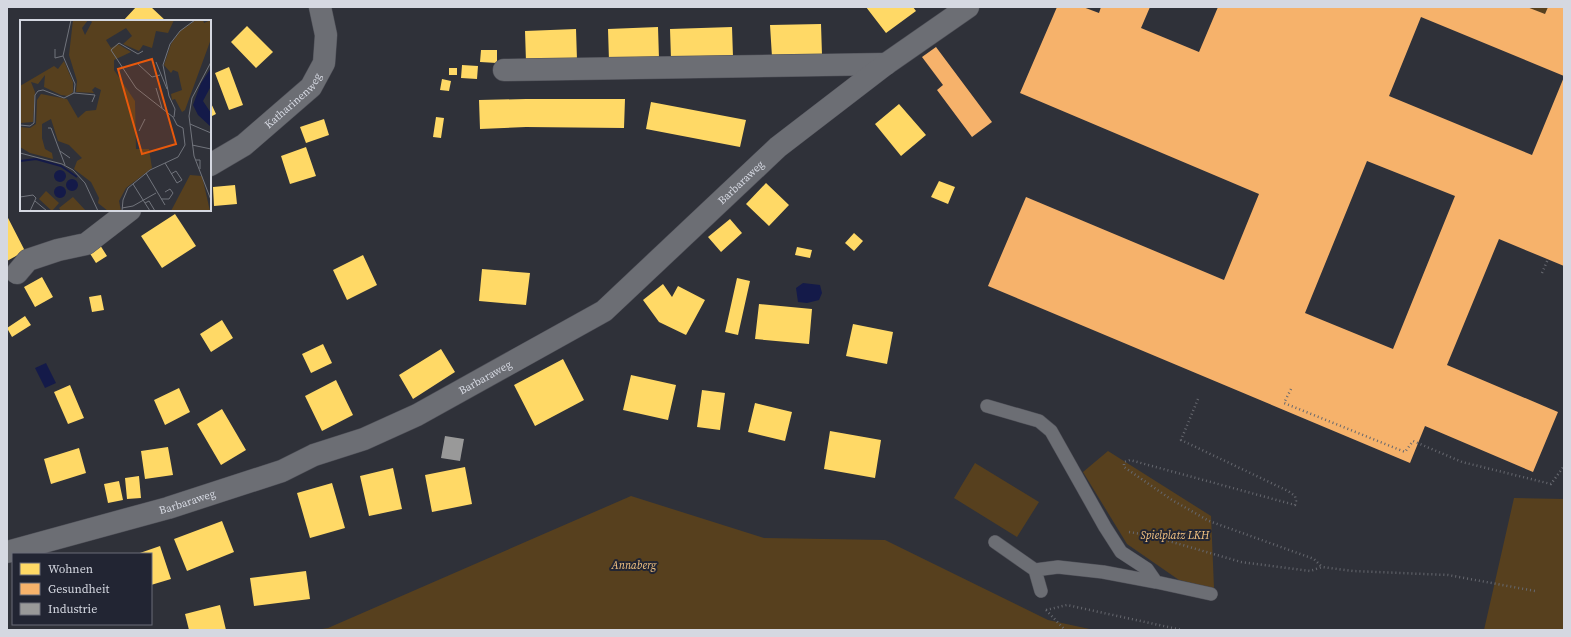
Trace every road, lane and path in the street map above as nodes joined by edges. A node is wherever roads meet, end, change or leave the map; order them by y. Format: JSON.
{"nodes":[{"id":1,"x":320,"y":7,"type":"edge"},
{"id":2,"x":968,"y":7,"type":"edge"},
{"id":3,"x":886,"y":64,"type":"junction"},
{"id":4,"x":504,"y":70,"type":"dead end"},
{"id":5,"x":211,"y":164,"type":"edge"},
{"id":6,"x":129,"y":211,"type":"edge"},
{"id":7,"x":1548,"y":259,"type":"dead end"},
{"id":8,"x":16,"y":273,"type":"dead end"},
{"id":9,"x":1542,"y":273,"type":"dead end"},
{"id":10,"x":1291,"y":389,"type":"dead end"},
{"id":11,"x":1198,"y":399,"type":"dead end"},
{"id":12,"x":987,"y":406,"type":"dead end"},
{"id":13,"x":1564,"y":466,"type":"edge"},
{"id":14,"x":1105,"y":527,"type":"junction"},
{"id":15,"x":995,"y":542,"type":"dead end"},
{"id":16,"x":7,"y":552,"type":"edge"},
{"id":17,"x":1322,"y":567,"type":"junction"},
{"id":18,"x":1035,"y":570,"type":"junction"},
{"id":19,"x":1156,"y":582,"type":"junction"},
{"id":20,"x":1041,"y":591,"type":"joint"},
{"id":21,"x":1535,"y":591,"type":"dead end"},
{"id":22,"x":1211,"y":594,"type":"dead end"},
{"id":23,"x":1046,"y":610,"type":"junction"},
{"id":24,"x":1065,"y":630,"type":"edge"},
{"id":25,"x":1182,"y":630,"type":"edge"}],
"edges":[{"from":1,"to":5,"type":"street","name":"Katharinenweg"},
{"from":2,"to":3,"type":"street","name":"Barbaraweg"},
{"from":3,"to":4,"type":"street"},
{"from":3,"to":16,"type":"street","name":"Barbaraweg"},
{"from":6,"to":8,"type":"street"},
{"from":7,"to":9,"type":"path"},
{"from":10,"to":13,"type":"path"},
{"from":11,"to":17,"type":"path"},
{"from":12,"to":14,"type":"lane"},
{"from":14,"to":17,"type":"path"},
{"from":14,"to":19,"type":"lane"},
{"from":15,"to":18,"type":"lane"},
{"from":17,"to":21,"type":"path"},
{"from":18,"to":19,"type":"lane"},
{"from":18,"to":20,"type":"lane"},
{"from":19,"to":22,"type":"lane"},
{"from":20,"to":23,"type":"path"},
{"from":23,"to":24,"type":"path"},
{"from":23,"to":25,"type":"path"}]}
